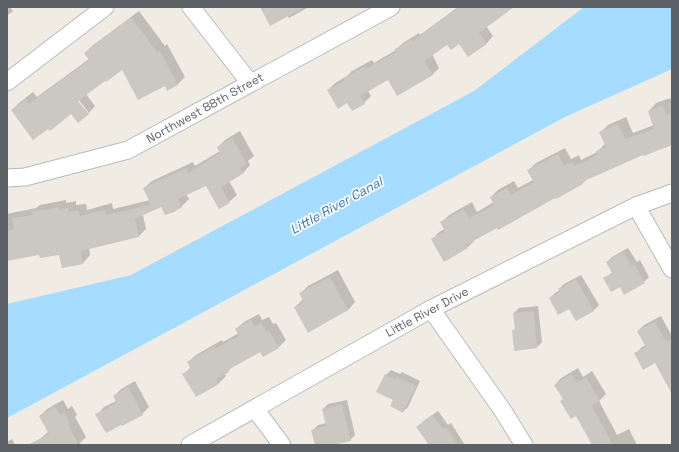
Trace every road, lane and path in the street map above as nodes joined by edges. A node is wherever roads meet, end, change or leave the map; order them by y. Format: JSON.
{"nodes":[{"id":1,"x":105,"y":7,"type":"edge"},
{"id":2,"x":191,"y":7,"type":"edge"},
{"id":3,"x":391,"y":7,"type":"edge"},
{"id":4,"x":7,"y":82,"type":"edge"},
{"id":5,"x":250,"y":83,"type":"junction"},
{"id":6,"x":7,"y":178,"type":"edge"},
{"id":7,"x":672,"y":193,"type":"edge"},
{"id":8,"x":636,"y":206,"type":"junction"},
{"id":9,"x":672,"y":268,"type":"edge"},
{"id":10,"x":431,"y":309,"type":"junction"},
{"id":11,"x":254,"y":409,"type":"junction"},
{"id":12,"x":190,"y":445,"type":"edge"},
{"id":13,"x":282,"y":445,"type":"edge"},
{"id":14,"x":524,"y":445,"type":"edge"}],
"edges":[{"from":1,"to":4,"type":"street"},
{"from":2,"to":5,"type":"street"},
{"from":3,"to":5,"type":"street","name":"Northwest 88th Street"},
{"from":5,"to":6,"type":"street","name":"Northwest 88th Street"},
{"from":7,"to":8,"type":"street","name":"Little River Drive"},
{"from":8,"to":9,"type":"street"},
{"from":8,"to":10,"type":"street","name":"Little River Drive"},
{"from":10,"to":11,"type":"street","name":"Little River Drive"},
{"from":10,"to":14,"type":"street"},
{"from":11,"to":12,"type":"street","name":"Little River Drive"},
{"from":11,"to":13,"type":"street"}]}
